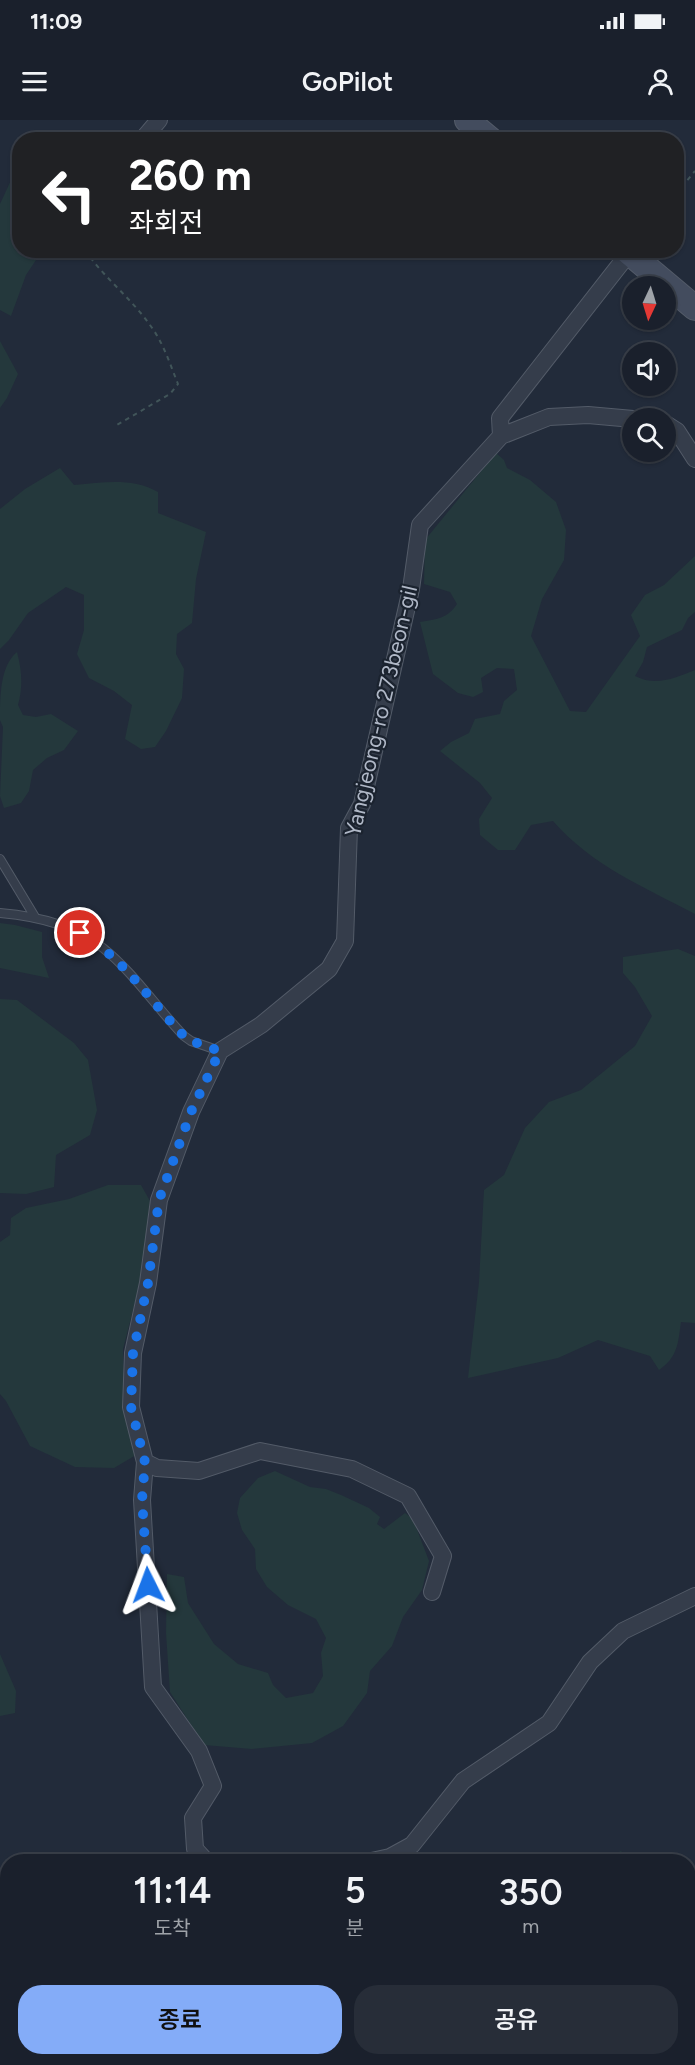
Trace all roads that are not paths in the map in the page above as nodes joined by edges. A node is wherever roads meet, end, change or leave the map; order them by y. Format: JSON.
{"nodes":[{"id":1,"x":159,"y":120,"type":"edge"},
{"id":2,"x":467,"y":120,"type":"edge"},
{"id":3,"x":149,"y":132,"type":"edge"},
{"id":4,"x":481,"y":132,"type":"edge"},
{"id":5,"x":622,"y":258,"type":"edge"},
{"id":6,"x":634,"y":258,"type":"edge"},
{"id":7,"x":695,"y":308,"type":"edge"},
{"id":8,"x":622,"y":418,"type":"edge"},
{"id":9,"x":676,"y":430,"type":"edge"},
{"id":10,"x":501,"y":436,"type":"junction"},
{"id":11,"x":695,"y":459,"type":"edge"},
{"id":12,"x":0,"y":859,"type":"edge"},
{"id":13,"x":0,"y":913,"type":"edge"},
{"id":14,"x":35,"y":916,"type":"junction"},
{"id":15,"x":220,"y":1051,"type":"junction"},
{"id":16,"x":145,"y":1462,"type":"junction"},
{"id":17,"x":432,"y":1592,"type":"dead end"},
{"id":18,"x":695,"y":1596,"type":"edge"},
{"id":19,"x":200,"y":1854,"type":"edge"},
{"id":20,"x":396,"y":1854,"type":"edge"}],
"edges":[{"from":1,"to":3,"type":"street"},
{"from":2,"to":4,"type":"main road"},
{"from":5,"to":10,"type":"street","name":"Yangjeong-ro 273beon-gil"},
{"from":6,"to":7,"type":"main road"},
{"from":8,"to":10,"type":"street"},
{"from":9,"to":11,"type":"street"},
{"from":10,"to":15,"type":"street","name":"Yangjeong-ro 273beon-gil"},
{"from":12,"to":14,"type":"lane"},
{"from":13,"to":14,"type":"lane"},
{"from":14,"to":15,"type":"lane"},
{"from":15,"to":16,"type":"street"},
{"from":16,"to":17,"type":"street"},
{"from":16,"to":19,"type":"street"},
{"from":18,"to":20,"type":"street"}]}
